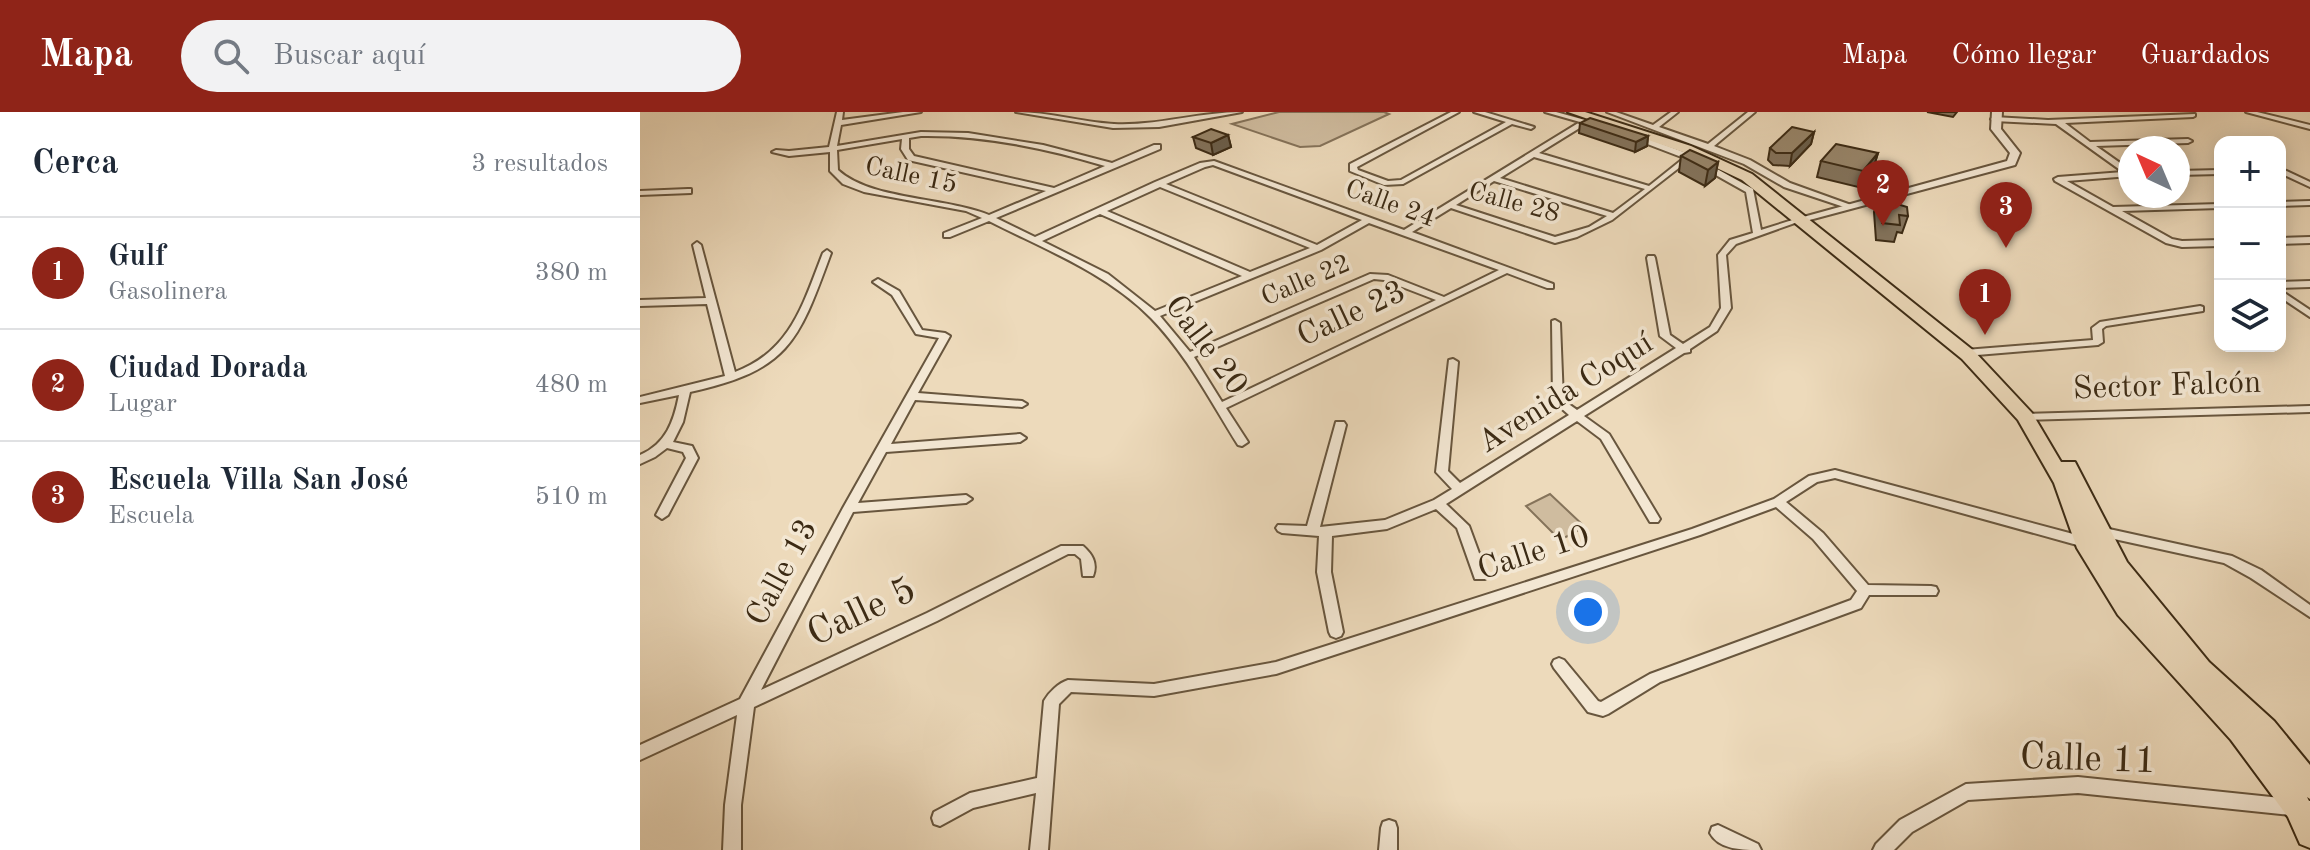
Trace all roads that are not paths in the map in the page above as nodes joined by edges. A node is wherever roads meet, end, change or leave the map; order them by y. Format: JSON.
{"nodes":[{"id":1,"x":840,"y":112,"type":"edge"},
{"id":2,"x":918,"y":112,"type":"edge"},
{"id":3,"x":1019,"y":112,"type":"edge"},
{"id":4,"x":1146,"y":112,"type":"edge"},
{"id":5,"x":1239,"y":112,"type":"edge"},
{"id":6,"x":1456,"y":112,"type":"edge"},
{"id":7,"x":1477,"y":112,"type":"edge"},
{"id":8,"x":1548,"y":112,"type":"edge"},
{"id":9,"x":1574,"y":112,"type":"edge"},
{"id":10,"x":1610,"y":112,"type":"edge"},
{"id":11,"x":1675,"y":112,"type":"edge"},
{"id":12,"x":1752,"y":112,"type":"edge"},
{"id":13,"x":2188,"y":112,"type":"edge"},
{"id":14,"x":2249,"y":112,"type":"edge"},
{"id":15,"x":1072,"y":116,"type":"edge"},
{"id":16,"x":1588,"y":116,"type":"edge"},
{"id":17,"x":1996,"y":116,"type":"edge"},
{"id":18,"x":2057,"y":121,"type":"junction"},
{"id":19,"x":1511,"y":122,"type":"junction"},
{"id":20,"x":838,"y":123,"type":"junction"},
{"id":21,"x":1150,"y":125,"type":"junction"},
{"id":22,"x":1531,"y":127,"type":"dead end"},
{"id":23,"x":1655,"y":127,"type":"junction"},
{"id":24,"x":2310,"y":127,"type":"edge"},
{"id":25,"x":906,"y":136,"type":"junction"},
{"id":26,"x":2088,"y":144,"type":"junction"},
{"id":27,"x":2118,"y":144,"type":"edge"},
{"id":28,"x":833,"y":147,"type":"junction"},
{"id":29,"x":1157,"y":147,"type":"dead end"},
{"id":30,"x":1709,"y":147,"type":"junction"},
{"id":31,"x":776,"y":152,"type":"dead end"},
{"id":32,"x":1533,"y":154,"type":"junction"},
{"id":33,"x":1689,"y":157,"type":"junction"},
{"id":34,"x":2118,"y":165,"type":"edge"},
{"id":35,"x":1113,"y":166,"type":"junction"},
{"id":36,"x":2214,"y":172,"type":"edge"},
{"id":37,"x":2190,"y":173,"type":"edge"},
{"id":38,"x":2286,"y":173,"type":"edge"},
{"id":39,"x":2118,"y":175,"type":"edge"},
{"id":40,"x":1493,"y":178,"type":"junction"},
{"id":41,"x":1158,"y":184,"type":"junction"},
{"id":42,"x":2310,"y":185,"type":"edge"},
{"id":43,"x":1649,"y":188,"type":"junction"},
{"id":44,"x":1054,"y":190,"type":"junction"},
{"id":45,"x":688,"y":191,"type":"dead end"},
{"id":46,"x":640,"y":193,"type":"edge"},
{"id":47,"x":2310,"y":203,"type":"edge"},
{"id":48,"x":2286,"y":204,"type":"edge"},
{"id":49,"x":1449,"y":205,"type":"junction"},
{"id":50,"x":1847,"y":205,"type":"junction"},
{"id":51,"x":2214,"y":206,"type":"edge"},
{"id":52,"x":2110,"y":209,"type":"junction"},
{"id":53,"x":1100,"y":211,"type":"junction"},
{"id":54,"x":1612,"y":215,"type":"junction"},
{"id":55,"x":1807,"y":217,"type":"junction"},
{"id":56,"x":990,"y":218,"type":"junction"},
{"id":57,"x":1369,"y":219,"type":"junction"},
{"id":58,"x":1405,"y":233,"type":"junction"},
{"id":59,"x":1757,"y":233,"type":"junction"},
{"id":60,"x":947,"y":235,"type":"dead end"},
{"id":61,"x":1036,"y":240,"type":"junction"},
{"id":62,"x":2310,"y":240,"type":"edge"},
{"id":63,"x":2286,"y":241,"type":"edge"},
{"id":64,"x":2214,"y":243,"type":"edge"},
{"id":65,"x":697,"y":245,"type":"dead end"},
{"id":66,"x":1318,"y":248,"type":"junction"},
{"id":67,"x":827,"y":253,"type":"dead end"},
{"id":68,"x":1651,"y":258,"type":"dead end"},
{"id":69,"x":1507,"y":270,"type":"junction"},
{"id":70,"x":1251,"y":276,"type":"junction"},
{"id":71,"x":878,"y":282,"type":"dead end"},
{"id":72,"x":2310,"y":284,"type":"edge"},
{"id":73,"x":2286,"y":285,"type":"edge"},
{"id":74,"x":1550,"y":286,"type":"dead end"},
{"id":75,"x":2286,"y":297,"type":"edge"},
{"id":76,"x":1444,"y":300,"type":"junction"},
{"id":77,"x":711,"y":301,"type":"junction"},
{"id":78,"x":640,"y":303,"type":"edge"},
{"id":79,"x":2200,"y":309,"type":"dead end"},
{"id":80,"x":2310,"y":314,"type":"edge"},
{"id":81,"x":1154,"y":315,"type":"junction"},
{"id":82,"x":1555,"y":323,"type":"dead end"},
{"id":83,"x":1686,"y":350,"type":"junction"},
{"id":84,"x":1972,"y":352,"type":"junction"},
{"id":85,"x":1188,"y":356,"type":"junction"},
{"id":86,"x":1453,"y":362,"type":"dead end"},
{"id":87,"x":731,"y":377,"type":"junction"},
{"id":88,"x":685,"y":388,"type":"junction"},
{"id":89,"x":912,"y":396,"type":"junction"},
{"id":90,"x":640,"y":400,"type":"edge"},
{"id":91,"x":1022,"y":404,"type":"dead end"},
{"id":92,"x":1220,"y":407,"type":"junction"},
{"id":93,"x":2310,"y":409,"type":"edge"},
{"id":94,"x":2031,"y":416,"type":"junction"},
{"id":95,"x":1578,"y":417,"type":"junction"},
{"id":96,"x":1340,"y":425,"type":"dead end"},
{"id":97,"x":1020,"y":438,"type":"dead end"},
{"id":98,"x":1242,"y":442,"type":"dead end"},
{"id":99,"x":667,"y":444,"type":"junction"},
{"id":100,"x":883,"y":448,"type":"junction"},
{"id":101,"x":640,"y":460,"type":"edge"},
{"id":102,"x":1460,"y":490,"type":"junction"},
{"id":103,"x":966,"y":499,"type":"dead end"},
{"id":104,"x":1778,"y":502,"type":"junction"},
{"id":105,"x":1438,"y":503,"type":"junction"},
{"id":106,"x":849,"y":508,"type":"junction"},
{"id":107,"x":662,"y":515,"type":"dead end"},
{"id":108,"x":1654,"y":519,"type":"dead end"},
{"id":109,"x":1282,"y":528,"type":"dead end"},
{"id":110,"x":1319,"y":532,"type":"junction"},
{"id":111,"x":2094,"y":538,"type":"junction"},
{"id":112,"x":1088,"y":572,"type":"dead end"},
{"id":113,"x":1480,"y":575,"type":"dead end"},
{"id":114,"x":1865,"y":590,"type":"junction"},
{"id":115,"x":1931,"y":591,"type":"dead end"},
{"id":116,"x":2310,"y":612,"type":"edge"},
{"id":117,"x":1336,"y":632,"type":"dead end"},
{"id":118,"x":1559,"y":664,"type":"dead end"},
{"id":119,"x":747,"y":701,"type":"junction"},
{"id":120,"x":640,"y":753,"type":"edge"},
{"id":121,"x":1043,"y":784,"type":"junction"},
{"id":122,"x":2310,"y":786,"type":"edge"},
{"id":123,"x":2304,"y":809,"type":"edge"},
{"id":124,"x":940,"y":818,"type":"dead end"},
{"id":125,"x":1389,"y":828,"type":"dead end"},
{"id":126,"x":1718,"y":833,"type":"dead end"},
{"id":127,"x":2310,"y":834,"type":"edge"},
{"id":128,"x":732,"y":850,"type":"edge"},
{"id":129,"x":1039,"y":850,"type":"edge"},
{"id":130,"x":1388,"y":850,"type":"edge"},
{"id":131,"x":1752,"y":850,"type":"edge"},
{"id":132,"x":1882,"y":850,"type":"edge"}],
"edges":[{"from":1,"to":20,"type":"street","name":"Calle 15"},
{"from":2,"to":20,"type":"street"},
{"from":3,"to":15,"type":"street"},
{"from":4,"to":21,"type":"street"},
{"from":5,"to":21,"type":"street"},
{"from":6,"to":19,"type":"street"},
{"from":7,"to":19,"type":"street"},
{"from":8,"to":16,"type":"street"},
{"from":9,"to":55,"type":"highway"},
{"from":10,"to":23,"type":"street"},
{"from":11,"to":23,"type":"street"},
{"from":12,"to":30,"type":"street"},
{"from":13,"to":18,"type":"street"},
{"from":14,"to":24,"type":"street"},
{"from":15,"to":21,"type":"street"},
{"from":16,"to":32,"type":"street"},
{"from":16,"to":33,"type":"street"},
{"from":16,"to":55,"type":"highway"},
{"from":17,"to":18,"type":"street"},
{"from":17,"to":50,"type":"street"},
{"from":18,"to":26,"type":"street"},
{"from":19,"to":22,"type":"street"},
{"from":20,"to":28,"type":"street","name":"Calle 15"},
{"from":23,"to":30,"type":"street"},
{"from":25,"to":28,"type":"street"},
{"from":25,"to":35,"type":"street"},
{"from":25,"to":44,"type":"street"},
{"from":26,"to":27,"type":"street"},
{"from":26,"to":34,"type":"street"},
{"from":28,"to":31,"type":"street"},
{"from":28,"to":56,"type":"street","name":"Calle 15"},
{"from":29,"to":35,"type":"street"},
{"from":30,"to":50,"type":"street"},
{"from":32,"to":40,"type":"street"},
{"from":32,"to":43,"type":"street"},
{"from":33,"to":43,"type":"street","name":"Calle 28"},
{"from":33,"to":59,"type":"street"},
{"from":35,"to":44,"type":"street"},
{"from":36,"to":37,"type":"street"},
{"from":38,"to":42,"type":"street"},
{"from":39,"to":52,"type":"street"},
{"from":40,"to":49,"type":"street"},
{"from":40,"to":54,"type":"street"},
{"from":41,"to":53,"type":"street"},
{"from":41,"to":57,"type":"street","name":"Calle 24"},
{"from":41,"to":66,"type":"street"},
{"from":43,"to":54,"type":"street","name":"Calle 28"},
{"from":44,"to":56,"type":"street"},
{"from":45,"to":46,"type":"street"},
{"from":47,"to":48,"type":"street"},
{"from":49,"to":54,"type":"street","name":"Calle 28"},
{"from":49,"to":58,"type":"street"},
{"from":50,"to":55,"type":"street"},
{"from":51,"to":52,"type":"street"},
{"from":52,"to":64,"type":"street"},
{"from":53,"to":61,"type":"street"},
{"from":53,"to":70,"type":"street"},
{"from":55,"to":59,"type":"street","name":"Avenida Coquí"},
{"from":55,"to":84,"type":"highway"},
{"from":56,"to":60,"type":"street"},
{"from":56,"to":61,"type":"street","name":"Calle 15"},
{"from":57,"to":58,"type":"street","name":"Calle 24"},
{"from":57,"to":66,"type":"street"},
{"from":58,"to":69,"type":"street","name":"Calle 24"},
{"from":59,"to":83,"type":"street","name":"Avenida Coquí"},
{"from":61,"to":81,"type":"street","name":"Calle 20"},
{"from":62,"to":63,"type":"street"},
{"from":65,"to":77,"type":"street"},
{"from":66,"to":70,"type":"street"},
{"from":67,"to":87,"type":"street"},
{"from":68,"to":83,"type":"street"},
{"from":69,"to":74,"type":"street","name":"Calle 24"},
{"from":69,"to":76,"type":"street","name":"Calle 23"},
{"from":70,"to":81,"type":"street"},
{"from":71,"to":89,"type":"street","name":"Calle 13"},
{"from":72,"to":73,"type":"street"},
{"from":75,"to":80,"type":"street"},
{"from":76,"to":85,"type":"street","name":"Calle 22"},
{"from":76,"to":92,"type":"street","name":"Calle 23"},
{"from":77,"to":78,"type":"street"},
{"from":77,"to":87,"type":"street"},
{"from":79,"to":84,"type":"street"},
{"from":81,"to":85,"type":"street","name":"Calle 20"},
{"from":82,"to":95,"type":"street"},
{"from":83,"to":95,"type":"street","name":"Avenida Coquí"},
{"from":84,"to":94,"type":"highway"},
{"from":85,"to":92,"type":"street","name":"Calle 20"},
{"from":86,"to":102,"type":"street"},
{"from":87,"to":88,"type":"street"},
{"from":88,"to":90,"type":"street"},
{"from":88,"to":99,"type":"street"},
{"from":89,"to":91,"type":"street"},
{"from":89,"to":100,"type":"street","name":"Calle 13"},
{"from":92,"to":98,"type":"street","name":"Calle 20"},
{"from":93,"to":94,"type":"street","name":"Sector Falcón"},
{"from":94,"to":111,"type":"highway"},
{"from":95,"to":102,"type":"street","name":"Avenida Coquí"},
{"from":95,"to":108,"type":"street"},
{"from":96,"to":110,"type":"street"},
{"from":97,"to":100,"type":"street"},
{"from":99,"to":101,"type":"street"},
{"from":99,"to":107,"type":"street"},
{"from":100,"to":106,"type":"street","name":"Calle 13"},
{"from":102,"to":105,"type":"street","name":"Avenida Coquí"},
{"from":103,"to":106,"type":"street"},
{"from":104,"to":111,"type":"street","name":"Calle 10"},
{"from":104,"to":114,"type":"street"},
{"from":104,"to":121,"type":"street","name":"Calle 10"},
{"from":105,"to":110,"type":"street","name":"Avenida Coquí"},
{"from":105,"to":113,"type":"street"},
{"from":106,"to":119,"type":"street","name":"Calle 13"},
{"from":109,"to":110,"type":"street","name":"Avenida Coquí"},
{"from":110,"to":117,"type":"street"},
{"from":111,"to":116,"type":"street","name":"Calle 10"},
{"from":111,"to":122,"type":"highway"},
{"from":111,"to":123,"type":"highway"},
{"from":112,"to":119,"type":"street","name":"Calle 5"},
{"from":114,"to":115,"type":"street"},
{"from":114,"to":118,"type":"street"},
{"from":119,"to":120,"type":"street","name":"Calle 5"},
{"from":119,"to":128,"type":"street","name":"Calle 13"},
{"from":121,"to":124,"type":"street"},
{"from":121,"to":129,"type":"street","name":"Calle 10"},
{"from":123,"to":127,"type":"highway"},
{"from":123,"to":132,"type":"street","name":"Calle 11"},
{"from":125,"to":130,"type":"street"},
{"from":126,"to":131,"type":"street"}]}
